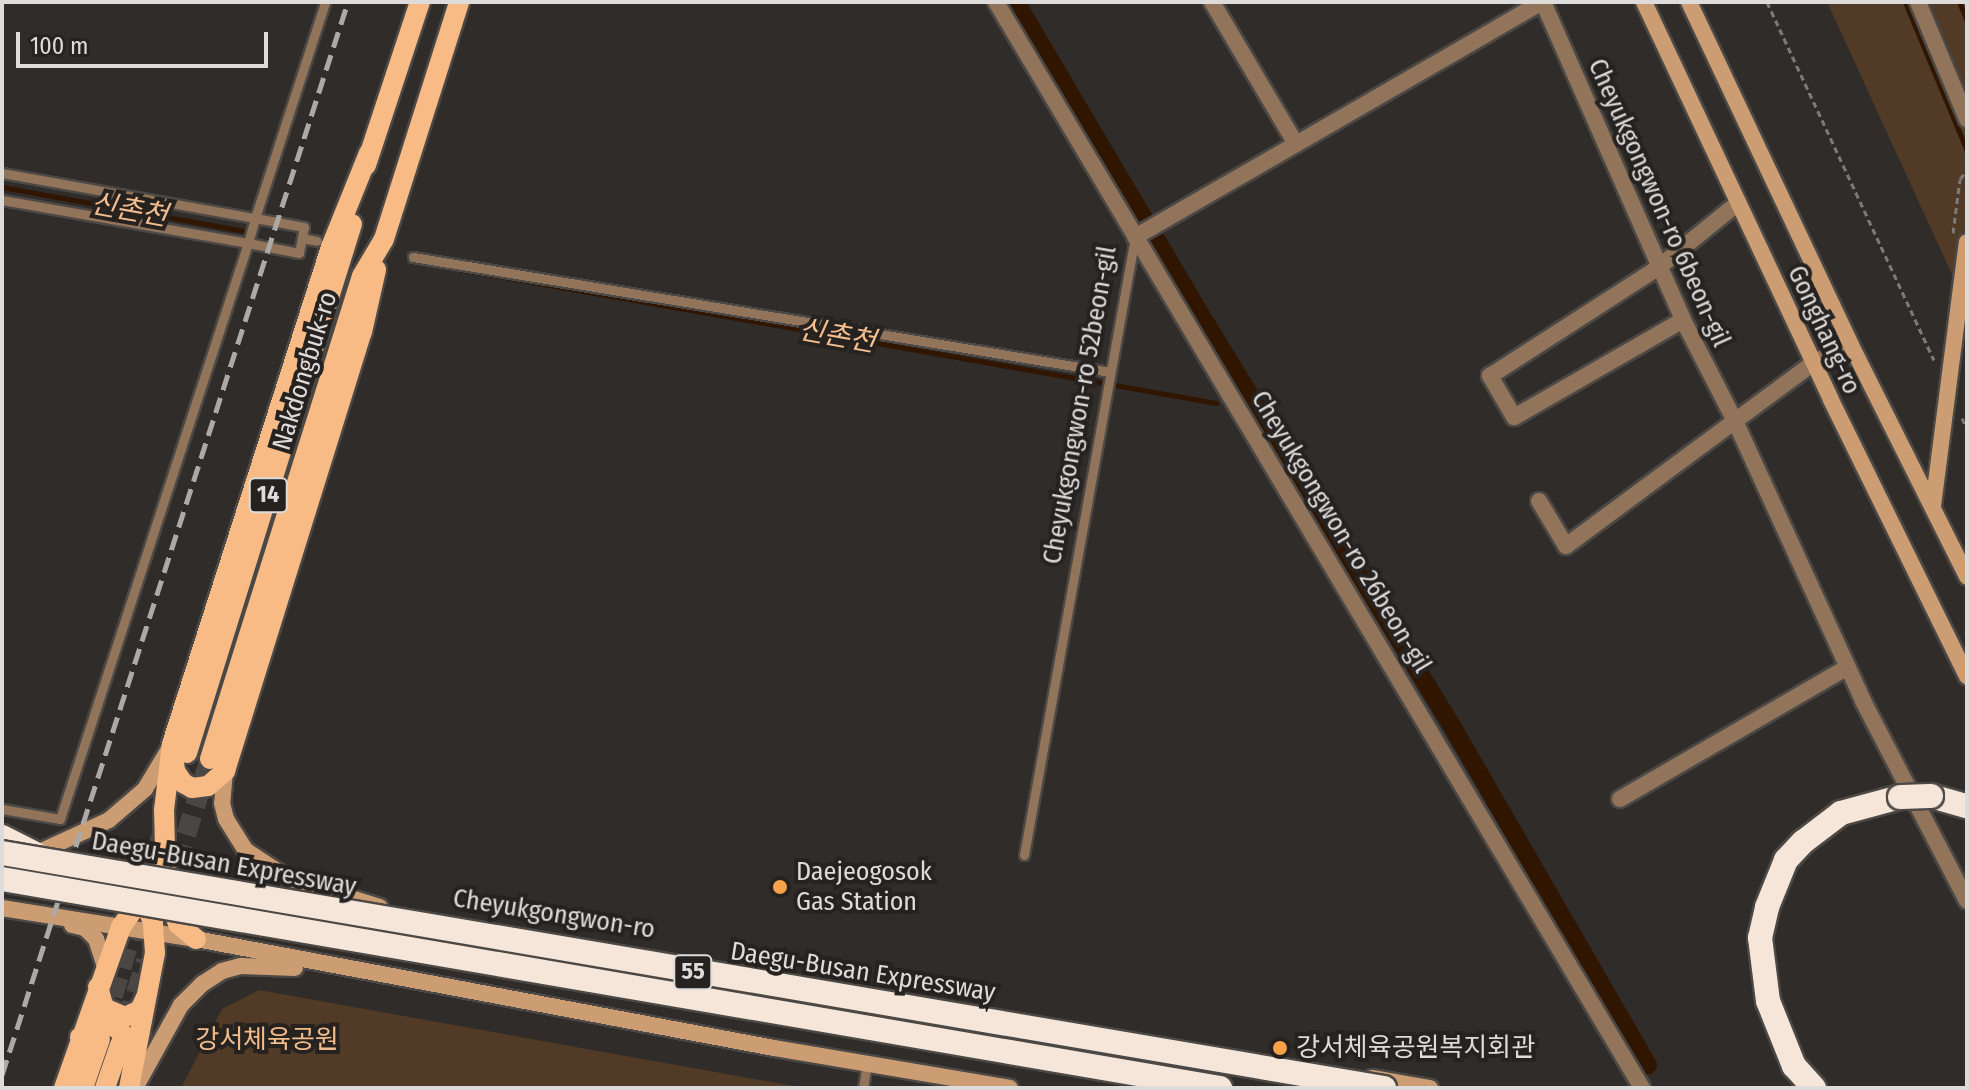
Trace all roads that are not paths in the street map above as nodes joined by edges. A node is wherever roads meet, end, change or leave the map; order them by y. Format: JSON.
{"nodes":[{"id":1,"x":325,"y":2,"type":"edge"},
{"id":2,"x":420,"y":2,"type":"edge"},
{"id":3,"x":459,"y":2,"type":"edge"},
{"id":4,"x":996,"y":2,"type":"edge"},
{"id":5,"x":1212,"y":2,"type":"edge"},
{"id":6,"x":1542,"y":2,"type":"edge"},
{"id":7,"x":1644,"y":2,"type":"edge"},
{"id":8,"x":1689,"y":2,"type":"edge"},
{"id":9,"x":1918,"y":2,"type":"edge"},
{"id":10,"x":1967,"y":119,"type":"edge"},
{"id":11,"x":1296,"y":144,"type":"junction"},
{"id":12,"x":369,"y":153,"type":"junction"},
{"id":13,"x":2,"y":173,"type":"edge"},
{"id":14,"x":2,"y":200,"type":"edge"},
{"id":15,"x":1738,"y":203,"type":"junction"},
{"id":16,"x":255,"y":218,"type":"junction"},
{"id":17,"x":1135,"y":237,"type":"junction"},
{"id":18,"x":302,"y":238,"type":"junction"},
{"id":19,"x":384,"y":239,"type":"junction"},
{"id":20,"x":317,"y":241,"type":"dead end"},
{"id":21,"x":1967,"y":242,"type":"edge"},
{"id":22,"x":248,"y":243,"type":"junction"},
{"id":23,"x":413,"y":257,"type":"dead end"},
{"id":24,"x":1659,"y":267,"type":"junction"},
{"id":25,"x":1683,"y":320,"type":"junction"},
{"id":26,"x":1851,"y":345,"type":"junction"},
{"id":27,"x":1813,"y":363,"type":"junction"},
{"id":28,"x":1110,"y":372,"type":"junction"},
{"id":29,"x":1736,"y":423,"type":"junction"},
{"id":30,"x":1539,"y":501,"type":"dead end"},
{"id":31,"x":1932,"y":508,"type":"junction"},
{"id":32,"x":1967,"y":577,"type":"edge"},
{"id":33,"x":1848,"y":667,"type":"junction"},
{"id":34,"x":1967,"y":676,"type":"edge"},
{"id":35,"x":179,"y":749,"type":"junction"},
{"id":36,"x":218,"y":765,"type":"junction"},
{"id":37,"x":1620,"y":799,"type":"dead end"},
{"id":38,"x":1967,"y":806,"type":"edge"},
{"id":39,"x":2,"y":809,"type":"edge"},
{"id":40,"x":2,"y":837,"type":"edge"},
{"id":41,"x":2,"y":850,"type":"edge"},
{"id":42,"x":35,"y":854,"type":"junction"},
{"id":43,"x":1024,"y":855,"type":"dead end"},
{"id":44,"x":95,"y":866,"type":"junction"},
{"id":45,"x":2,"y":879,"type":"edge"},
{"id":46,"x":165,"y":884,"type":"junction"},
{"id":47,"x":203,"y":884,"type":"joint"},
{"id":48,"x":146,"y":900,"type":"junction"},
{"id":49,"x":1967,"y":901,"type":"edge"},
{"id":50,"x":2,"y":909,"type":"edge"},
{"id":51,"x":34,"y":914,"type":"junction"},
{"id":52,"x":408,"y":916,"type":"junction"},
{"id":53,"x":121,"y":927,"type":"junction"},
{"id":54,"x":156,"y":933,"type":"junction"},
{"id":55,"x":196,"y":939,"type":"junction"},
{"id":56,"x":105,"y":967,"type":"junction"},
{"id":57,"x":98,"y":987,"type":"junction"},
{"id":58,"x":448,"y":987,"type":"junction"},
{"id":59,"x":147,"y":996,"type":"junction"},
{"id":60,"x":109,"y":1045,"type":"junction"},
{"id":61,"x":867,"y":1064,"type":"junction"},
{"id":62,"x":64,"y":1088,"type":"edge"},
{"id":63,"x":83,"y":1088,"type":"edge"},
{"id":64,"x":105,"y":1088,"type":"edge"},
{"id":65,"x":129,"y":1088,"type":"edge"},
{"id":66,"x":135,"y":1088,"type":"edge"},
{"id":67,"x":863,"y":1088,"type":"edge"},
{"id":68,"x":1010,"y":1088,"type":"edge"},
{"id":69,"x":1220,"y":1088,"type":"edge"},
{"id":70,"x":1384,"y":1088,"type":"edge"},
{"id":71,"x":1430,"y":1088,"type":"edge"},
{"id":72,"x":1642,"y":1088,"type":"edge"},
{"id":73,"x":1814,"y":1088,"type":"edge"}],
"edges":[{"from":1,"to":16,"type":"lane"},
{"from":2,"to":12,"type":"main road","name":"Nakdongbuk-ro"},
{"from":3,"to":19,"type":"main road","name":"Nakdongbuk-ro"},
{"from":4,"to":17,"type":"street","name":"Cheyukgongwon-ro 26beon-gil"},
{"from":5,"to":11,"type":"street"},
{"from":6,"to":11,"type":"street","name":"Cheyukgongwon-ro 52beon-gil"},
{"from":6,"to":24,"type":"street","name":"Cheyukgongwon-ro 6beon-gil"},
{"from":7,"to":15,"type":"main road","name":"Gonghang-ro"},
{"from":8,"to":26,"type":"main road","name":"Gonghang-ro"},
{"from":9,"to":10,"type":"street"},
{"from":11,"to":17,"type":"street","name":"Cheyukgongwon-ro 52beon-gil"},
{"from":12,"to":35,"type":"main road","name":"Nakdongbuk-ro","number":"14"},
{"from":12,"to":35,"type":"main road"},
{"from":13,"to":16,"type":"lane"},
{"from":14,"to":22,"type":"lane"},
{"from":15,"to":24,"type":"street"},
{"from":15,"to":27,"type":"main road","name":"Gonghang-ro"},
{"from":16,"to":18,"type":"lane"},
{"from":16,"to":22,"type":"lane"},
{"from":17,"to":28,"type":"lane","name":"Cheyukgongwon-ro 52beon-gil"},
{"from":17,"to":72,"type":"street","name":"Cheyukgongwon-ro 26beon-gil"},
{"from":18,"to":20,"type":"lane"},
{"from":18,"to":22,"type":"lane"},
{"from":19,"to":36,"type":"main road"},
{"from":19,"to":36,"type":"main road","name":"Nakdongbuk-ro","number":"14"},
{"from":21,"to":31,"type":"main road"},
{"from":22,"to":39,"type":"lane"},
{"from":23,"to":28,"type":"lane"},
{"from":24,"to":25,"type":"street","name":"Cheyukgongwon-ro 6beon-gil"},
{"from":24,"to":25,"type":"street"},
{"from":25,"to":29,"type":"street","name":"Cheyukgongwon-ro 6beon-gil"},
{"from":26,"to":27,"type":"street"},
{"from":26,"to":31,"type":"main road","name":"Gonghang-ro"},
{"from":27,"to":29,"type":"street"},
{"from":27,"to":34,"type":"main road","name":"Gonghang-ro"},
{"from":28,"to":43,"type":"lane","name":"Cheyukgongwon-ro 52beon-gil"},
{"from":29,"to":30,"type":"street"},
{"from":29,"to":33,"type":"street","name":"Cheyukgongwon-ro 6beon-gil"},
{"from":31,"to":32,"type":"main road","name":"Gonghang-ro"},
{"from":33,"to":37,"type":"street"},
{"from":33,"to":49,"type":"street","name":"Cheyukgongwon-ro 6beon-gil"},
{"from":35,"to":36,"type":"main road"},
{"from":35,"to":42,"type":"main road"},
{"from":35,"to":46,"type":"main road"},
{"from":36,"to":52,"type":"main road"},
{"from":38,"to":73,"type":"highway","bridge":true},
{"from":40,"to":42,"type":"highway"},
{"from":41,"to":42,"type":"main road"},
{"from":41,"to":70,"type":"highway","name":"Daegu-Busan Expressway","number":"55","bridge":true},
{"from":42,"to":44,"type":"main road"},
{"from":44,"to":46,"type":"main road"},
{"from":44,"to":48,"type":"main road"},
{"from":45,"to":69,"type":"highway","name":"Daegu-Busan Expressway","number":"55","bridge":true},
{"from":46,"to":47,"type":"main road"},
{"from":46,"to":48,"type":"main road"},
{"from":46,"to":55,"type":"main road"},
{"from":47,"to":52,"type":"main road","name":"Cheyukgongwon-ro"},
{"from":48,"to":53,"type":"main road"},
{"from":48,"to":54,"type":"main road"},
{"from":50,"to":51,"type":"main road"},
{"from":51,"to":53,"type":"main road"},
{"from":51,"to":56,"type":"main road"},
{"from":52,"to":71,"type":"main road","name":"Cheyukgongwon-ro"},
{"from":53,"to":54,"type":"main road"},
{"from":53,"to":56,"type":"main road"},
{"from":54,"to":55,"type":"main road"},
{"from":54,"to":59,"type":"main road"},
{"from":55,"to":58,"type":"main road"},
{"from":56,"to":57,"type":"main road"},
{"from":57,"to":59,"type":"main road"},
{"from":57,"to":60,"type":"main road"},
{"from":58,"to":61,"type":"main road"},
{"from":58,"to":66,"type":"main road"},
{"from":59,"to":60,"type":"main road"},
{"from":60,"to":62,"type":"main road"},
{"from":60,"to":63,"type":"main road"},
{"from":60,"to":64,"type":"main road"},
{"from":60,"to":65,"type":"main road"},
{"from":61,"to":67,"type":"lane"},
{"from":61,"to":68,"type":"main road"}]}
